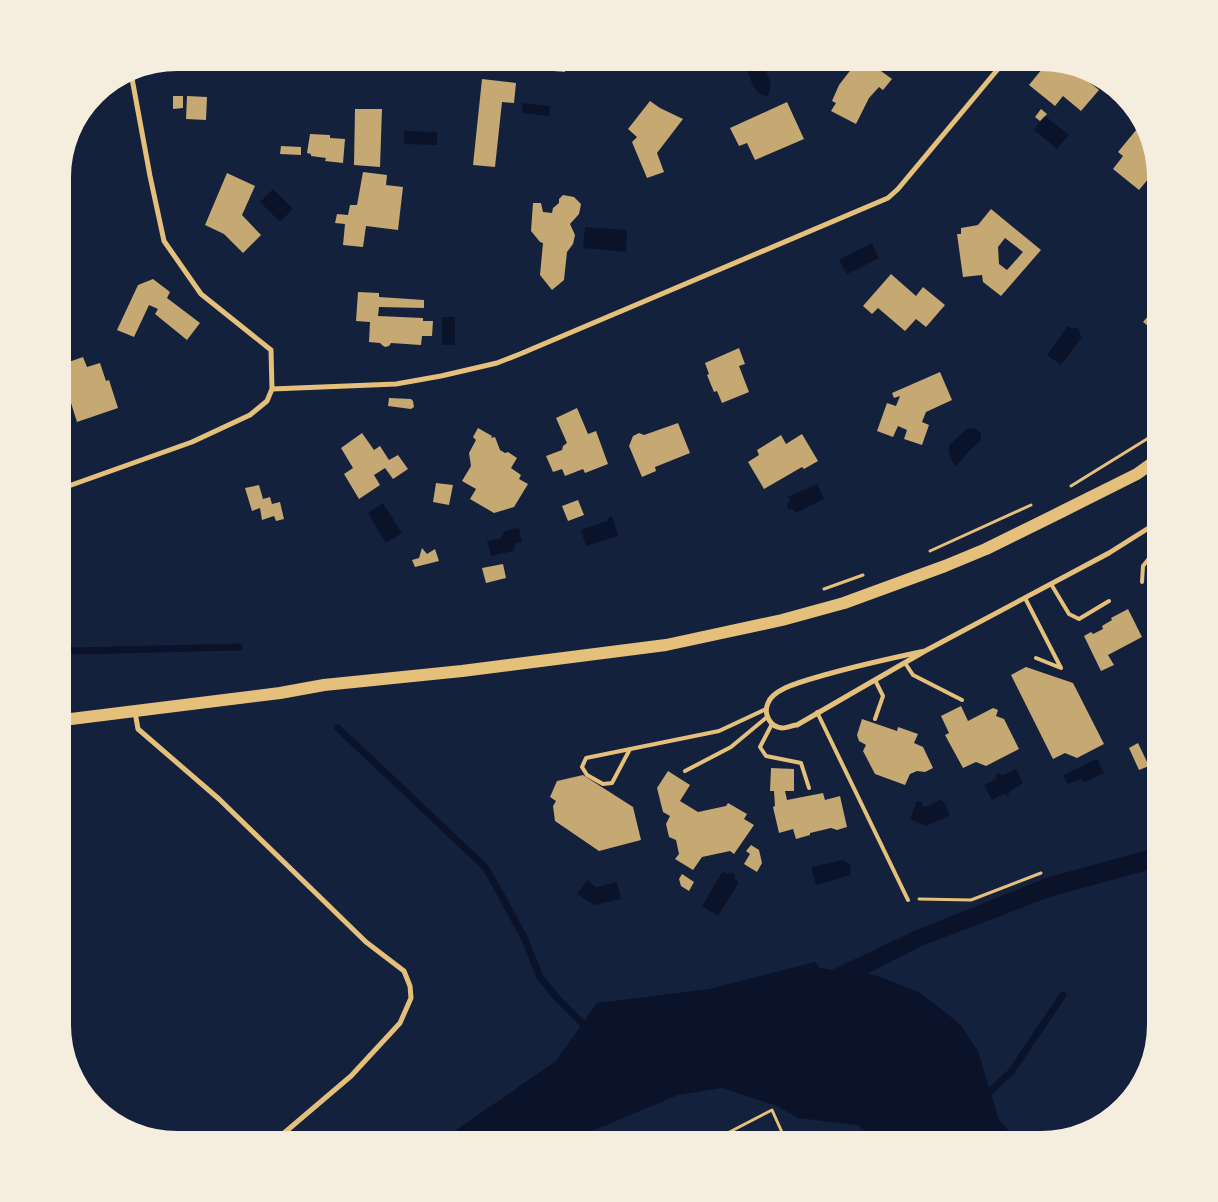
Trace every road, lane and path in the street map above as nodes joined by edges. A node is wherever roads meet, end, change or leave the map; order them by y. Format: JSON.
{"nodes":[{"id":1,"x":996,"y":71,"type":"edge"},
{"id":2,"x":132,"y":81,"type":"edge"},
{"id":3,"x":272,"y":389,"type":"junction"},
{"id":4,"x":1147,"y":439,"type":"edge"},
{"id":5,"x":1147,"y":466,"type":"edge"},
{"id":6,"x":71,"y":485,"type":"edge"},
{"id":7,"x":1068,"y":487,"type":"dead end"},
{"id":8,"x":1034,"y":504,"type":"dead end"},
{"id":9,"x":1147,"y":529,"type":"edge"},
{"id":10,"x":922,"y":555,"type":"dead end"},
{"id":11,"x":1147,"y":561,"type":"edge"},
{"id":12,"x":866,"y":574,"type":"dead end"},
{"id":13,"x":1142,"y":582,"type":"dead end"},
{"id":14,"x":1051,"y":584,"type":"junction"},
{"id":15,"x":819,"y":590,"type":"dead end"},
{"id":16,"x":1025,"y":598,"type":"junction"},
{"id":17,"x":1109,"y":601,"type":"dead end"},
{"id":18,"x":925,"y":651,"type":"junction"},
{"id":19,"x":1036,"y":658,"type":"dead end"},
{"id":20,"x":905,"y":663,"type":"junction"},
{"id":21,"x":874,"y":680,"type":"junction"},
{"id":22,"x":962,"y":700,"type":"dead end"},
{"id":23,"x":766,"y":709,"type":"junction"},
{"id":24,"x":135,"y":711,"type":"junction"},
{"id":25,"x":818,"y":712,"type":"junction"},
{"id":26,"x":767,"y":717,"type":"junction"},
{"id":27,"x":71,"y":719,"type":"edge"},
{"id":28,"x":875,"y":719,"type":"dead end"},
{"id":29,"x":772,"y":724,"type":"junction"},
{"id":30,"x":630,"y":749,"type":"junction"},
{"id":31,"x":685,"y":770,"type":"dead end"},
{"id":32,"x":809,"y":788,"type":"dead end"},
{"id":33,"x":1041,"y":873,"type":"dead end"},
{"id":34,"x":908,"y":900,"type":"joint"},
{"id":35,"x":287,"y":1131,"type":"edge"},
{"id":36,"x":733,"y":1131,"type":"edge"},
{"id":37,"x":781,"y":1131,"type":"edge"}],
"edges":[{"from":1,"to":3,"type":"street"},
{"from":2,"to":3,"type":"street"},
{"from":3,"to":6,"type":"street"},
{"from":4,"to":7,"type":"path"},
{"from":5,"to":24,"type":"main road"},
{"from":8,"to":10,"type":"path"},
{"from":9,"to":14,"type":"street"},
{"from":11,"to":13,"type":"lane"},
{"from":12,"to":15,"type":"path"},
{"from":14,"to":16,"type":"street"},
{"from":14,"to":17,"type":"lane"},
{"from":16,"to":18,"type":"street"},
{"from":16,"to":19,"type":"lane"},
{"from":18,"to":20,"type":"street"},
{"from":18,"to":23,"type":"street"},
{"from":20,"to":21,"type":"street"},
{"from":20,"to":22,"type":"lane"},
{"from":21,"to":25,"type":"street"},
{"from":21,"to":28,"type":"lane"},
{"from":23,"to":26,"type":"street"},
{"from":23,"to":30,"type":"lane"},
{"from":24,"to":27,"type":"main road"},
{"from":24,"to":35,"type":"street"},
{"from":25,"to":29,"type":"street"},
{"from":25,"to":34,"type":"lane"},
{"from":26,"to":29,"type":"street"},
{"from":26,"to":31,"type":"lane"},
{"from":29,"to":32,"type":"lane"},
{"from":30,"to":30,"type":"lane"},
{"from":33,"to":34,"type":"path"},
{"from":36,"to":37,"type":"path"}]}
